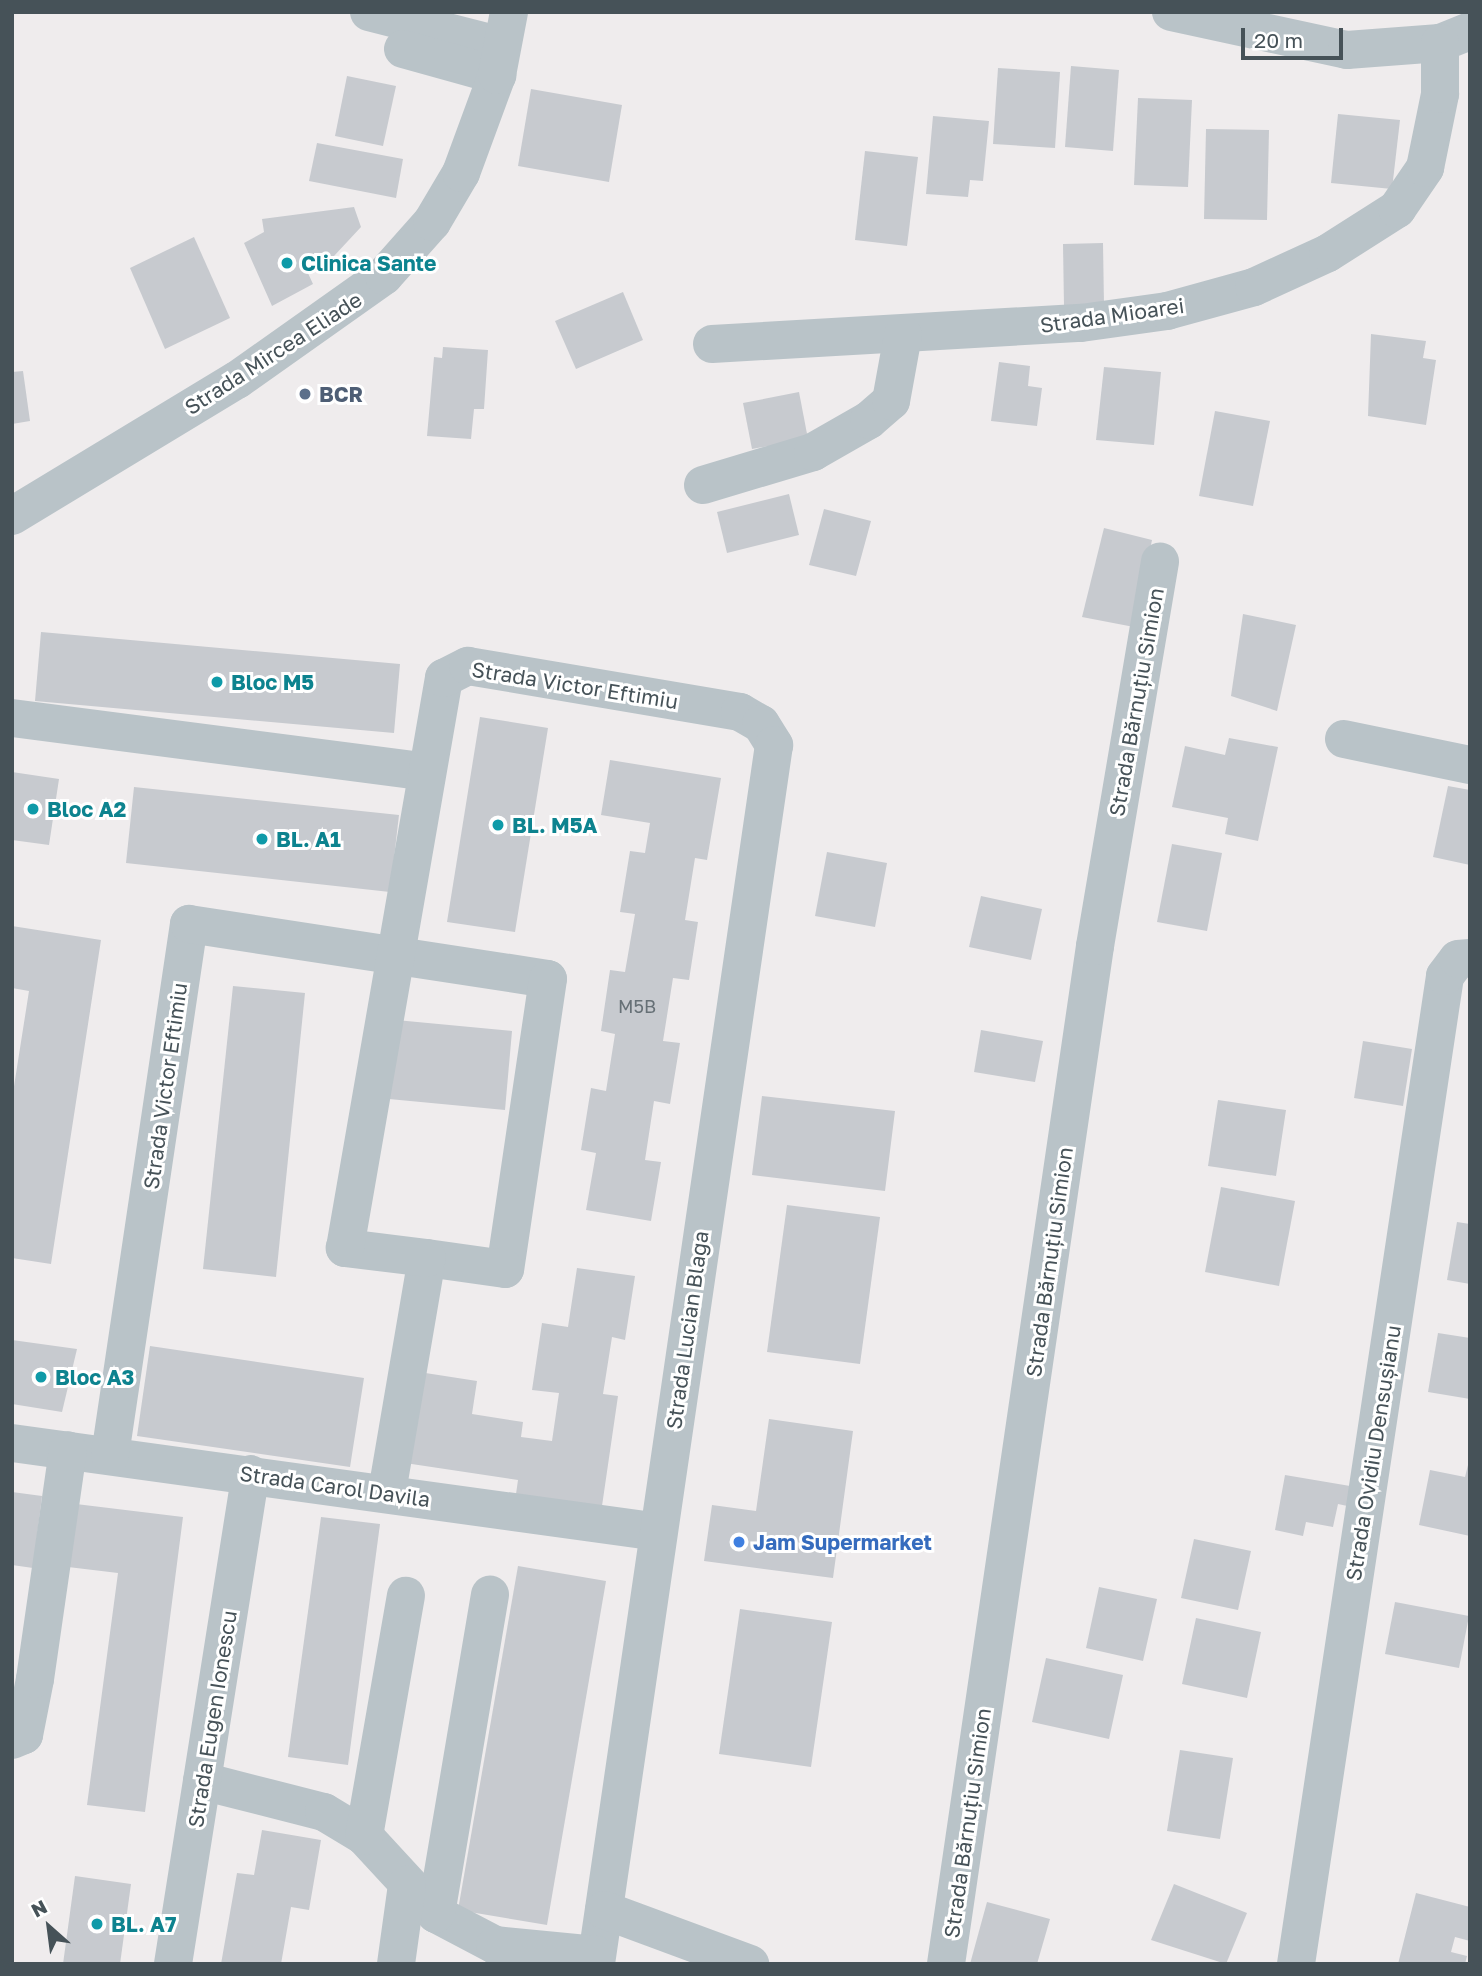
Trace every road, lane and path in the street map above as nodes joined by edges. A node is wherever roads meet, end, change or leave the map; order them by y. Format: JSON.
{"nodes":[{"id":1,"x":369,"y":12,"type":"edge"},
{"id":2,"x":1171,"y":12,"type":"edge"},
{"id":3,"x":1455,"y":37,"type":"edge"},
{"id":4,"x":503,"y":44,"type":"edge"},
{"id":5,"x":403,"y":49,"type":"dead end"},
{"id":6,"x":904,"y":335,"type":"junction"},
{"id":7,"x":712,"y":344,"type":"dead end"},
{"id":8,"x":704,"y":485,"type":"dead end"},
{"id":9,"x":12,"y":516,"type":"edge"},
{"id":10,"x":1160,"y":561,"type":"dead end"},
{"id":11,"x":740,"y":712,"type":"joint"},
{"id":12,"x":12,"y":718,"type":"edge"},
{"id":13,"x":1344,"y":740,"type":"dead end"},
{"id":14,"x":1470,"y":765,"type":"edge"},
{"id":15,"x":425,"y":772,"type":"junction"},
{"id":16,"x":396,"y":957,"type":"junction"},
{"id":17,"x":1470,"y":958,"type":"edge"},
{"id":18,"x":427,"y":1258,"type":"junction"},
{"id":19,"x":12,"y":1443,"type":"edge"},
{"id":20,"x":68,"y":1450,"type":"junction"},
{"id":21,"x":110,"y":1455,"type":"junction"},
{"id":22,"x":251,"y":1474,"type":"junction"},
{"id":23,"x":387,"y":1492,"type":"junction"},
{"id":24,"x":658,"y":1532,"type":"junction"},
{"id":25,"x":490,"y":1595,"type":"dead end"},
{"id":26,"x":406,"y":1596,"type":"dead end"},
{"id":27,"x":12,"y":1740,"type":"edge"},
{"id":28,"x":202,"y":1781,"type":"junction"},
{"id":29,"x":364,"y":1836,"type":"junction"},
{"id":30,"x":407,"y":1885,"type":"junction"},
{"id":31,"x":604,"y":1910,"type":"junction"},
{"id":32,"x":436,"y":1914,"type":"junction"},
{"id":33,"x":596,"y":1959,"type":"edge"},
{"id":34,"x":173,"y":1964,"type":"edge"},
{"id":35,"x":396,"y":1964,"type":"edge"},
{"id":36,"x":750,"y":1964,"type":"edge"},
{"id":37,"x":946,"y":1964,"type":"edge"},
{"id":38,"x":1296,"y":1964,"type":"edge"}],
"edges":[{"from":1,"to":4,"type":"street"},
{"from":2,"to":3,"type":"street"},
{"from":3,"to":6,"type":"street","name":"Strada Mioarei"},
{"from":4,"to":5,"type":"street"},
{"from":4,"to":9,"type":"street","name":"Strada Mircea Eliade"},
{"from":6,"to":7,"type":"street","name":"Strada Mioarei"},
{"from":6,"to":8,"type":"street"},
{"from":10,"to":37,"type":"street","name":"Strada Bărnuțiu Simion"},
{"from":11,"to":15,"type":"street","name":"Strada Victor Eftimiu"},
{"from":11,"to":24,"type":"street","name":"Strada Lucian Blaga"},
{"from":12,"to":15,"type":"street"},
{"from":13,"to":14,"type":"street"},
{"from":15,"to":16,"type":"street","name":"Strada Victor Eftimiu"},
{"from":16,"to":18,"type":"street","name":"Strada Victor Eftimiu"},
{"from":16,"to":18,"type":"street"},
{"from":16,"to":21,"type":"street","name":"Strada Victor Eftimiu"},
{"from":17,"to":38,"type":"street","name":"Strada Ovidiu Densușianu"},
{"from":18,"to":23,"type":"street"},
{"from":19,"to":20,"type":"street","name":"Strada Carol Davila"},
{"from":20,"to":21,"type":"street","name":"Strada Carol Davila"},
{"from":20,"to":27,"type":"street"},
{"from":21,"to":22,"type":"street","name":"Strada Carol Davila"},
{"from":22,"to":23,"type":"street","name":"Strada Carol Davila"},
{"from":22,"to":28,"type":"street","name":"Strada Eugen Ionescu"},
{"from":23,"to":24,"type":"street","name":"Strada Carol Davila"},
{"from":24,"to":31,"type":"street","name":"Strada Lucian Blaga"},
{"from":25,"to":32,"type":"street"},
{"from":26,"to":29,"type":"street"},
{"from":28,"to":29,"type":"street"},
{"from":28,"to":34,"type":"street","name":"Strada Eugen Ionescu"},
{"from":29,"to":30,"type":"street"},
{"from":30,"to":32,"type":"street"},
{"from":30,"to":35,"type":"street"},
{"from":31,"to":33,"type":"street","name":"Strada Lucian Blaga"},
{"from":31,"to":36,"type":"street"},
{"from":32,"to":33,"type":"street"}]}
